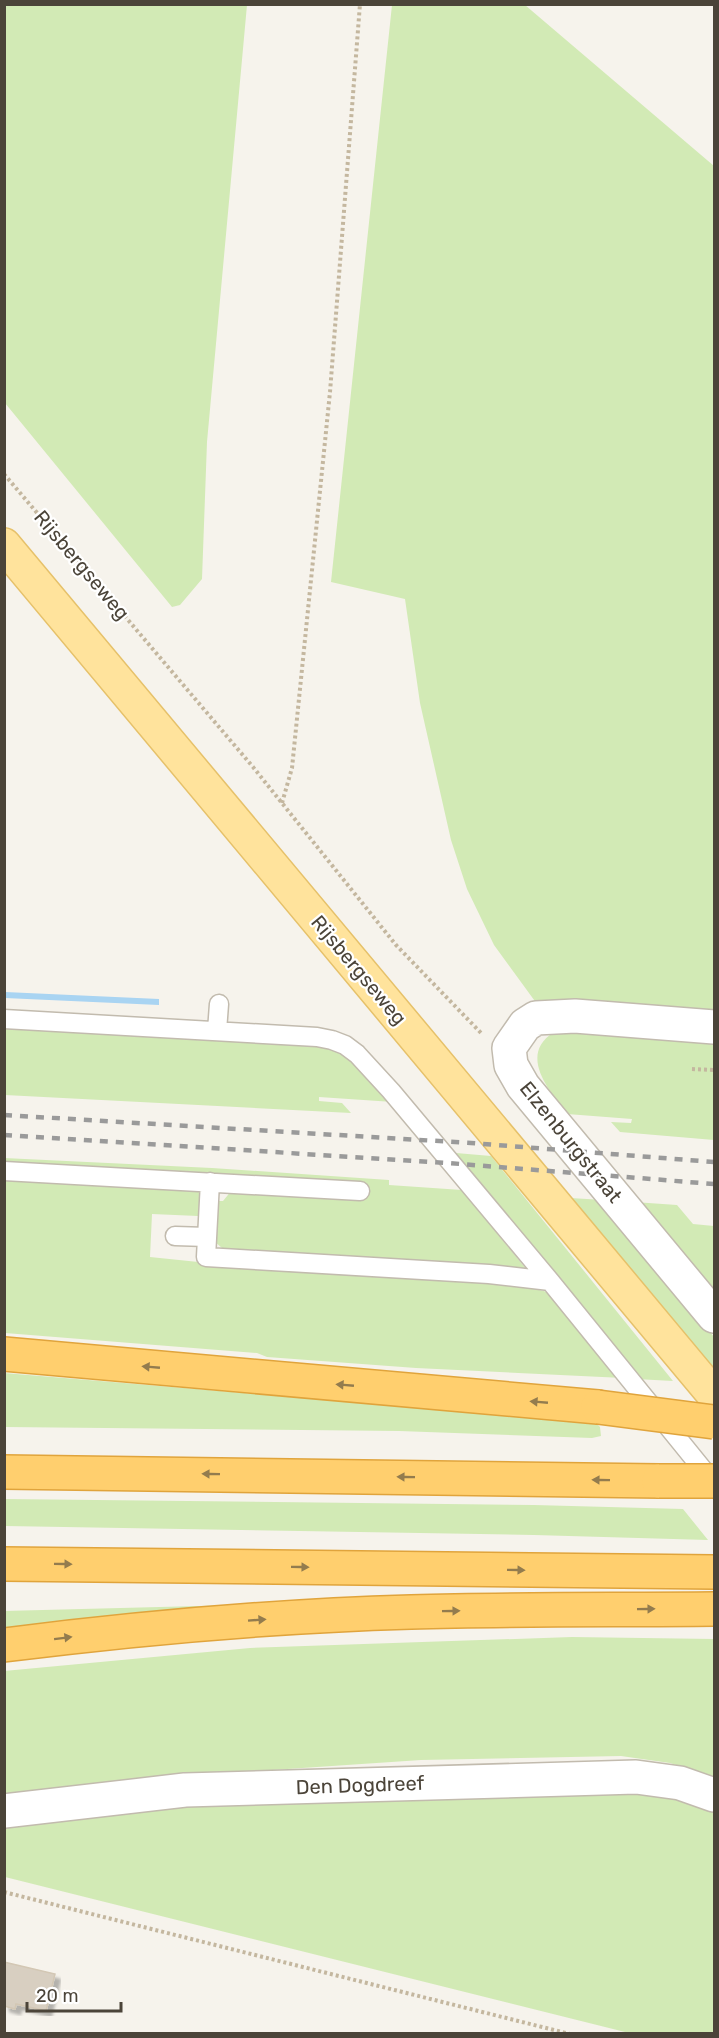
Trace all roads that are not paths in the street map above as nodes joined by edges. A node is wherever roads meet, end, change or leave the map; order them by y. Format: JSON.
{"nodes":[{"id":1,"x":4,"y":545,"type":"edge"},
{"id":2,"x":219,"y":1004,"type":"dead end"},
{"id":3,"x":4,"y":1019,"type":"edge"},
{"id":4,"x":714,"y":1027,"type":"edge"},
{"id":5,"x":217,"y":1031,"type":"junction"},
{"id":6,"x":4,"y":1171,"type":"edge"},
{"id":7,"x":210,"y":1182,"type":"junction"},
{"id":8,"x":360,"y":1191,"type":"dead end"},
{"id":9,"x":175,"y":1236,"type":"dead end"},
{"id":10,"x":207,"y":1237,"type":"junction"},
{"id":11,"x":550,"y":1281,"type":"junction"},
{"id":12,"x":713,"y":1312,"type":"edge"},
{"id":13,"x":4,"y":1354,"type":"edge"},
{"id":14,"x":714,"y":1395,"type":"edge"},
{"id":15,"x":714,"y":1422,"type":"edge"},
{"id":16,"x":4,"y":1472,"type":"edge"},
{"id":17,"x":714,"y":1483,"type":"edge"},
{"id":18,"x":4,"y":1564,"type":"edge"},
{"id":19,"x":714,"y":1572,"type":"edge"},
{"id":20,"x":714,"y":1609,"type":"edge"},
{"id":21,"x":4,"y":1645,"type":"edge"},
{"id":22,"x":714,"y":1795,"type":"edge"},
{"id":23,"x":4,"y":1811,"type":"edge"}],
"edges":[{"from":1,"to":14,"type":"main road","name":"Rijsbergseweg"},
{"from":2,"to":5,"type":"lane"},
{"from":3,"to":5,"type":"lane"},
{"from":4,"to":12,"type":"street","name":"Elzenburgstraat"},
{"from":5,"to":11,"type":"lane"},
{"from":6,"to":7,"type":"lane"},
{"from":7,"to":8,"type":"lane"},
{"from":7,"to":10,"type":"lane"},
{"from":9,"to":10,"type":"lane"},
{"from":10,"to":11,"type":"lane"},
{"from":11,"to":17,"type":"lane"},
{"from":15,"to":13,"type":"highway","one_way":true,"bridge":true},
{"from":17,"to":16,"type":"highway","one_way":true,"bridge":true},
{"from":18,"to":19,"type":"highway","one_way":true},
{"from":21,"to":20,"type":"highway","one_way":true},
{"from":22,"to":23,"type":"street","name":"Den Dogdreef"}]}
